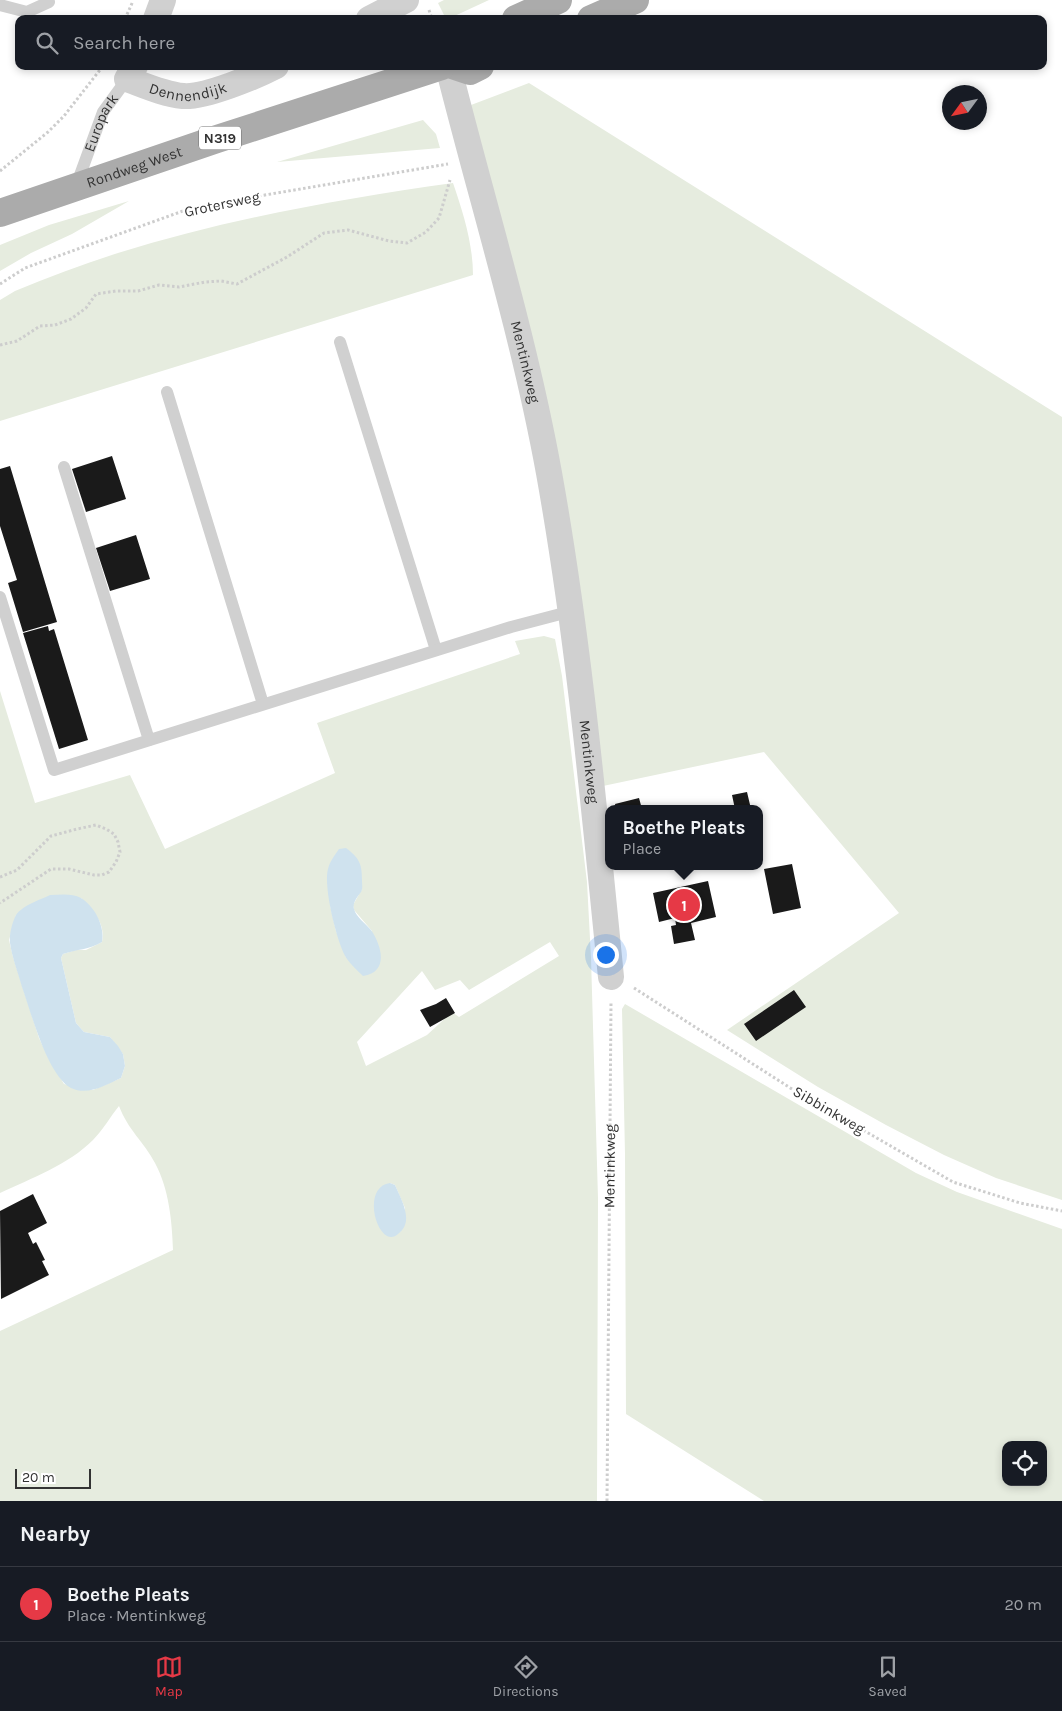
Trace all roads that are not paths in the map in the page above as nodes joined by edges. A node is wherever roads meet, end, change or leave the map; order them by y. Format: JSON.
{"nodes":[{"id":1,"x":406,"y":0,"type":"edge"},
{"id":2,"x":558,"y":0,"type":"edge"},
{"id":3,"x":635,"y":0,"type":"edge"},
{"id":4,"x":46,"y":1,"type":"edge"},
{"id":5,"x":0,"y":5,"type":"edge"},
{"id":6,"x":377,"y":15,"type":"edge"},
{"id":7,"x":525,"y":15,"type":"edge"},
{"id":8,"x":600,"y":15,"type":"edge"},
{"id":9,"x":266,"y":70,"type":"edge"},
{"id":10,"x":430,"y":70,"type":"edge"},
{"id":11,"x":449,"y":70,"type":"edge"},
{"id":12,"x":131,"y":72,"type":"edge"},
{"id":13,"x":76,"y":186,"type":"junction"},
{"id":14,"x":0,"y":213,"type":"edge"},
{"id":15,"x":340,"y":342,"type":"dead end"},
{"id":16,"x":167,"y":392,"type":"dead end"},
{"id":17,"x":64,"y":467,"type":"dead end"},
{"id":18,"x":0,"y":597,"type":"edge"},
{"id":19,"x":572,"y":612,"type":"junction"},
{"id":20,"x":436,"y":650,"type":"junction"},
{"id":21,"x":263,"y":704,"type":"junction"},
{"id":22,"x":149,"y":740,"type":"junction"},
{"id":23,"x":611,"y":977,"type":"road end"}],
"edges":[{"from":1,"to":6,"type":"street"},
{"from":2,"to":7,"type":"main road"},
{"from":3,"to":8,"type":"main road"},
{"from":4,"to":5,"type":"lane"},
{"from":9,"to":12,"type":"street","name":"Dennendijk"},
{"from":10,"to":13,"type":"main road","name":"Rondweg West","number":"N319"},
{"from":11,"to":19,"type":"street","name":"Mentinkweg"},
{"from":12,"to":13,"type":"lane","name":"Europark"},
{"from":13,"to":14,"type":"main road","name":"Rondweg West","number":"N319"},
{"from":15,"to":20,"type":"lane"},
{"from":16,"to":21,"type":"lane"},
{"from":17,"to":22,"type":"lane"},
{"from":18,"to":22,"type":"lane"},
{"from":19,"to":20,"type":"lane"},
{"from":19,"to":23,"type":"street","name":"Mentinkweg"},
{"from":20,"to":21,"type":"lane"},
{"from":21,"to":22,"type":"lane"}]}
